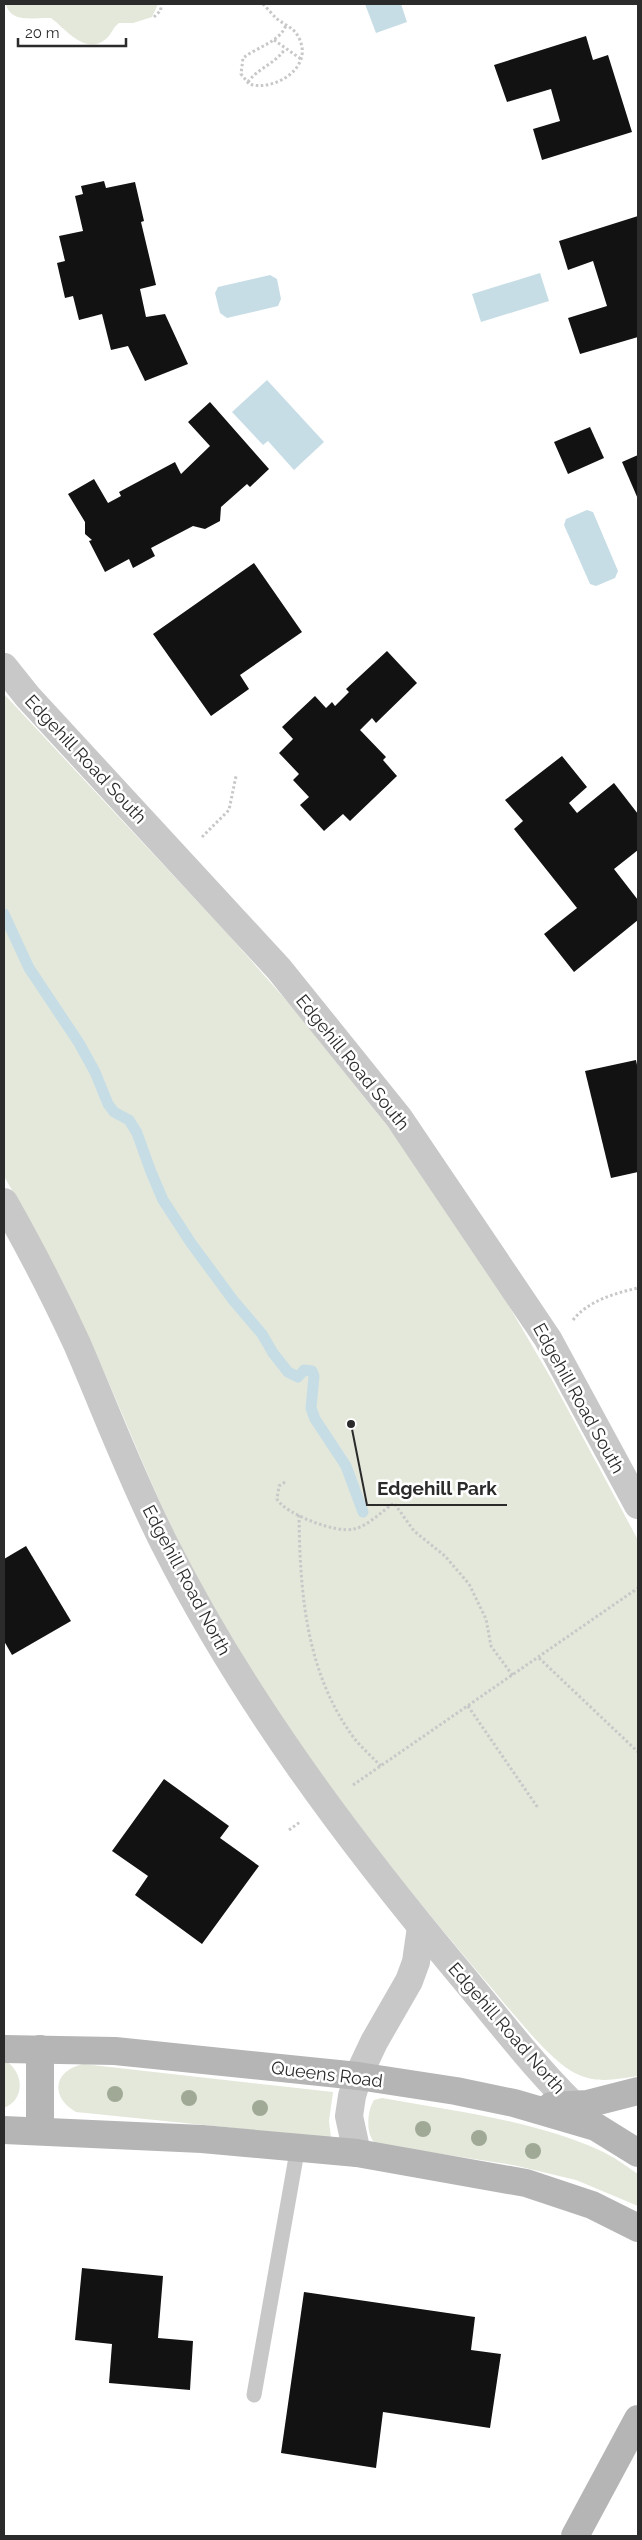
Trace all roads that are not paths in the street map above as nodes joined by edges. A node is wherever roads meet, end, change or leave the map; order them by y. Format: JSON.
{"nodes":[{"id":1,"x":4,"y":667,"type":"edge"},
{"id":2,"x":4,"y":1202,"type":"edge"},
{"id":3,"x":638,"y":1505,"type":"edge"},
{"id":4,"x":421,"y":1927,"type":"junction"},
{"id":5,"x":4,"y":2049,"type":"edge"},
{"id":6,"x":40,"y":2050,"type":"junction"},
{"id":7,"x":358,"y":2076,"type":"junction"},
{"id":8,"x":638,"y":2091,"type":"edge"},
{"id":9,"x":514,"y":2102,"type":"junction"},
{"id":10,"x":573,"y":2105,"type":"junction"},
{"id":11,"x":596,"y":2127,"type":"junction"},
{"id":12,"x":4,"y":2130,"type":"edge"},
{"id":13,"x":40,"y":2130,"type":"junction"},
{"id":14,"x":298,"y":2146,"type":"junction"},
{"id":15,"x":356,"y":2152,"type":"junction"},
{"id":16,"x":638,"y":2153,"type":"edge"},
{"id":17,"x":638,"y":2228,"type":"edge"},
{"id":18,"x":254,"y":2396,"type":"dead end"},
{"id":19,"x":638,"y":2419,"type":"edge"},
{"id":20,"x":575,"y":2536,"type":"edge"}],
"edges":[{"from":1,"to":3,"type":"street","name":"Edgehill Road South"},
{"from":2,"to":4,"type":"street","name":"Edgehill Road North"},
{"from":4,"to":7,"type":"street"},
{"from":4,"to":10,"type":"street","name":"Edgehill Road North"},
{"from":5,"to":6,"type":"main road","name":"Queens Road"},
{"from":6,"to":7,"type":"main road","name":"Queens Road"},
{"from":6,"to":13,"type":"main road"},
{"from":7,"to":9,"type":"main road","name":"Queens Road"},
{"from":7,"to":15,"type":"street"},
{"from":8,"to":10,"type":"main road"},
{"from":9,"to":10,"type":"main road"},
{"from":9,"to":11,"type":"main road","name":"Queens Road"},
{"from":10,"to":11,"type":"street","name":"Edgehill Road North"},
{"from":11,"to":16,"type":"main road","name":"Queens Road"},
{"from":12,"to":13,"type":"main road"},
{"from":13,"to":14,"type":"main road"},
{"from":14,"to":15,"type":"main road"},
{"from":14,"to":18,"type":"lane"},
{"from":15,"to":17,"type":"main road"},
{"from":19,"to":20,"type":"main road"}]}
